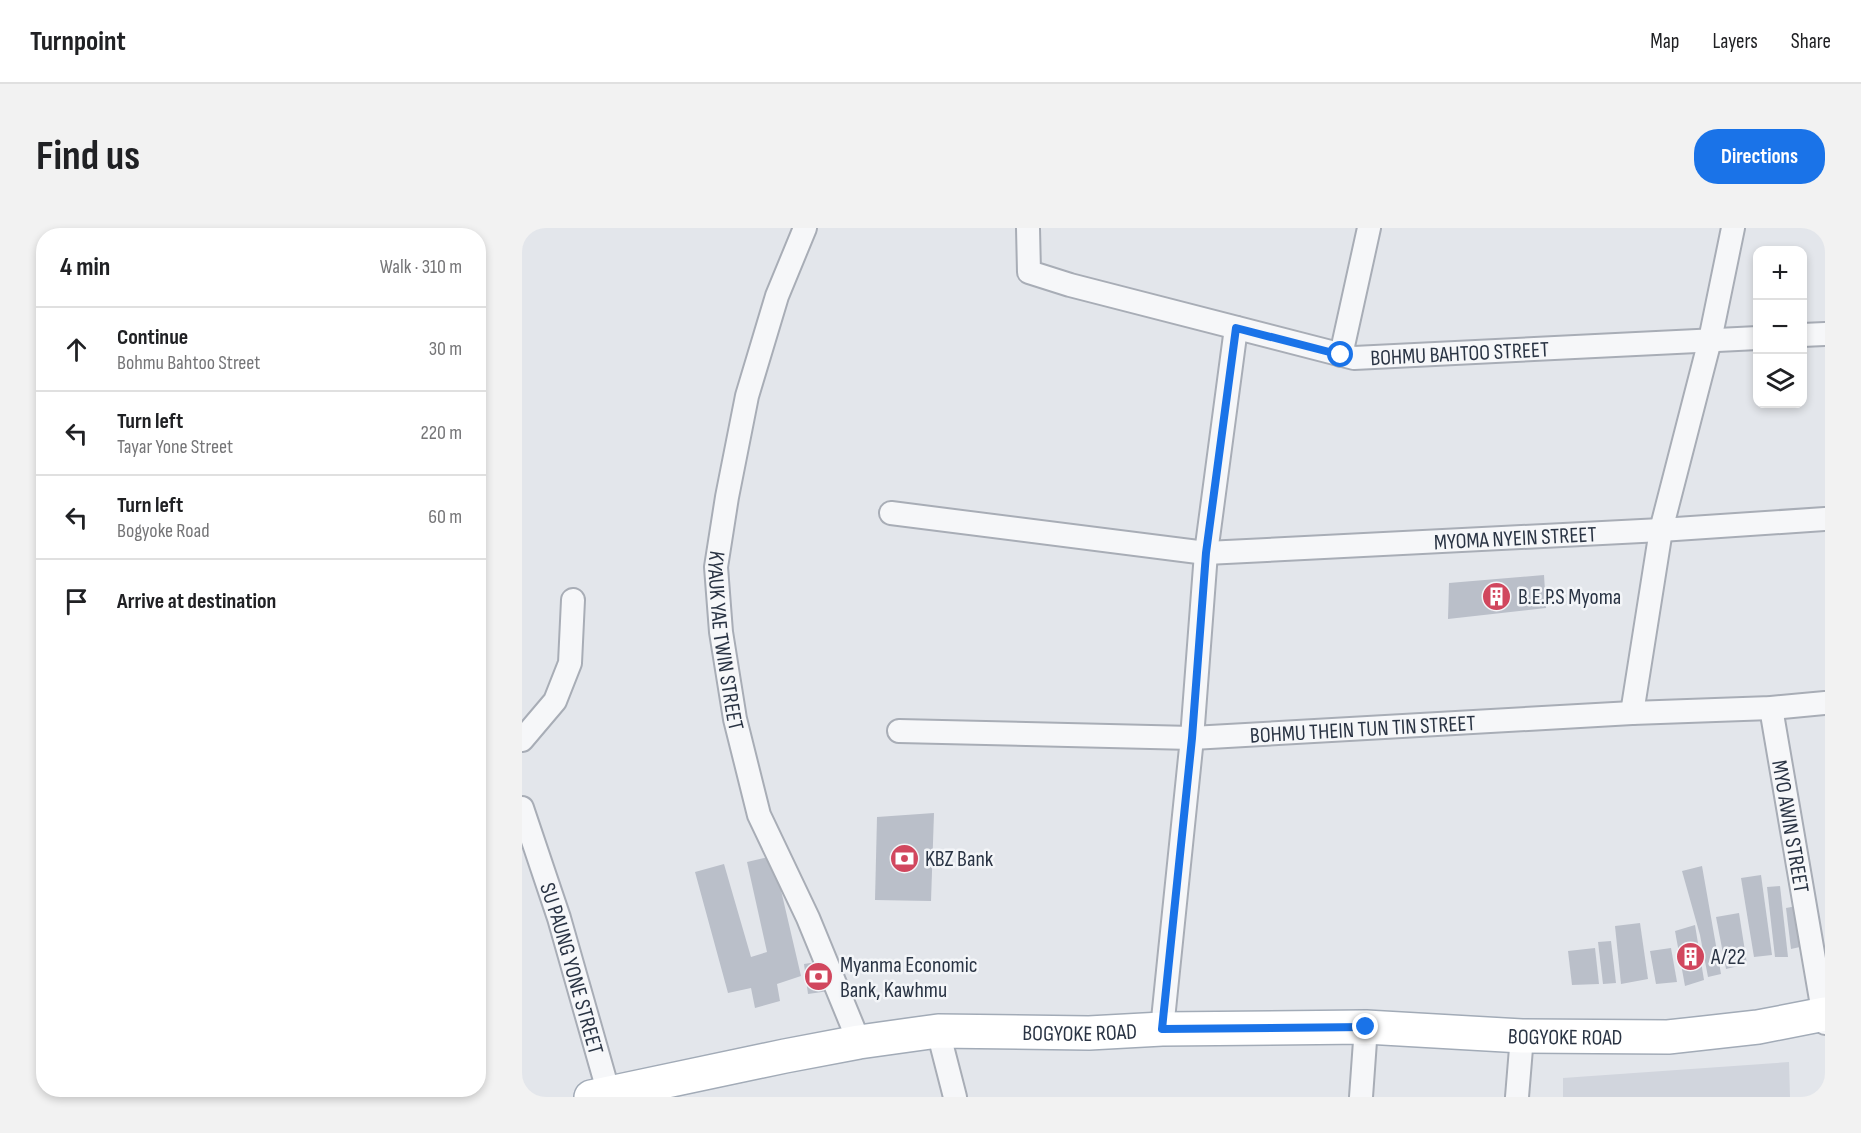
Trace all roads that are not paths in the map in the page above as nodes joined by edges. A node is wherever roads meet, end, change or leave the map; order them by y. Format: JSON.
{"nodes":[{"id":1,"x":805,"y":228,"type":"edge"},
{"id":2,"x":1028,"y":228,"type":"edge"},
{"id":3,"x":1369,"y":228,"type":"edge"},
{"id":4,"x":1733,"y":228,"type":"edge"},
{"id":5,"x":1236,"y":328,"type":"junction"},
{"id":6,"x":1825,"y":334,"type":"edge"},
{"id":7,"x":1807,"y":335,"type":"edge"},
{"id":8,"x":1753,"y":338,"type":"edge"},
{"id":9,"x":1710,"y":340,"type":"junction"},
{"id":10,"x":1341,"y":355,"type":"junction"},
{"id":11,"x":891,"y":513,"type":"dead end"},
{"id":12,"x":1825,"y":519,"type":"edge"},
{"id":13,"x":1661,"y":530,"type":"junction"},
{"id":14,"x":1206,"y":553,"type":"junction"},
{"id":15,"x":573,"y":600,"type":"dead end"},
{"id":16,"x":1825,"y":703,"type":"edge"},
{"id":17,"x":1771,"y":708,"type":"junction"},
{"id":18,"x":1632,"y":713,"type":"junction"},
{"id":19,"x":899,"y":731,"type":"dead end"},
{"id":20,"x":1192,"y":738,"type":"junction"},
{"id":21,"x":522,"y":741,"type":"edge"},
{"id":22,"x":522,"y":808,"type":"edge"},
{"id":23,"x":1825,"y":1014,"type":"edge"},
{"id":24,"x":1825,"y":1023,"type":"edge"},
{"id":25,"x":1366,"y":1027,"type":"junction"},
{"id":26,"x":1162,"y":1029,"type":"junction"},
{"id":27,"x":938,"y":1031,"type":"junction"},
{"id":28,"x":1522,"y":1036,"type":"junction"},
{"id":29,"x":859,"y":1042,"type":"junction"},
{"id":30,"x":600,"y":1096,"type":"edge"},
{"id":31,"x":955,"y":1097,"type":"edge"},
{"id":32,"x":1361,"y":1097,"type":"edge"},
{"id":33,"x":1516,"y":1097,"type":"edge"}],
"edges":[{"from":1,"to":29,"type":"street","name":"KYAUK YAE TWIN STREET"},
{"from":2,"to":5,"type":"street","name":"BOHMU BAHTOO STREET"},
{"from":3,"to":10,"type":"street"},
{"from":4,"to":9,"type":"street"},
{"from":5,"to":10,"type":"street","name":"BOHMU BAHTOO STREET"},
{"from":5,"to":14,"type":"street"},
{"from":6,"to":7,"type":"street"},
{"from":8,"to":9,"type":"street","name":"BOHMU BAHTOO STREET"},
{"from":9,"to":10,"type":"street","name":"BOHMU BAHTOO STREET"},
{"from":9,"to":13,"type":"street"},
{"from":11,"to":14,"type":"street","name":"MYOMA NYEIN STREET"},
{"from":12,"to":13,"type":"street","name":"MYOMA NYEIN STREET"},
{"from":13,"to":14,"type":"street","name":"MYOMA NYEIN STREET"},
{"from":13,"to":18,"type":"street"},
{"from":14,"to":20,"type":"street"},
{"from":15,"to":21,"type":"street"},
{"from":16,"to":17,"type":"street","name":"BOHMU THEIN TUN TIN STREET"},
{"from":17,"to":18,"type":"street","name":"BOHMU THEIN TUN TIN STREET"},
{"from":17,"to":23,"type":"street","name":"MYO AWIN STREET"},
{"from":18,"to":20,"type":"street","name":"BOHMU THEIN TUN TIN STREET"},
{"from":19,"to":20,"type":"street","name":"BOHMU THEIN TUN TIN STREET"},
{"from":20,"to":26,"type":"street"},
{"from":22,"to":30,"type":"street","name":"SU PAUNG YONE STREET"},
{"from":23,"to":24,"type":"street","name":"MYO AWIN STREET"},
{"from":23,"to":28,"type":"main road","name":"BOGYOKE ROAD"},
{"from":25,"to":26,"type":"main road","name":"BOGYOKE ROAD"},
{"from":25,"to":28,"type":"main road","name":"BOGYOKE ROAD"},
{"from":25,"to":32,"type":"street"},
{"from":26,"to":27,"type":"main road","name":"BOGYOKE ROAD"},
{"from":27,"to":29,"type":"main road","name":"BOGYOKE ROAD"},
{"from":27,"to":31,"type":"street"},
{"from":28,"to":33,"type":"street"},
{"from":29,"to":30,"type":"main road","name":"BOGYOKE ROAD"}]}
